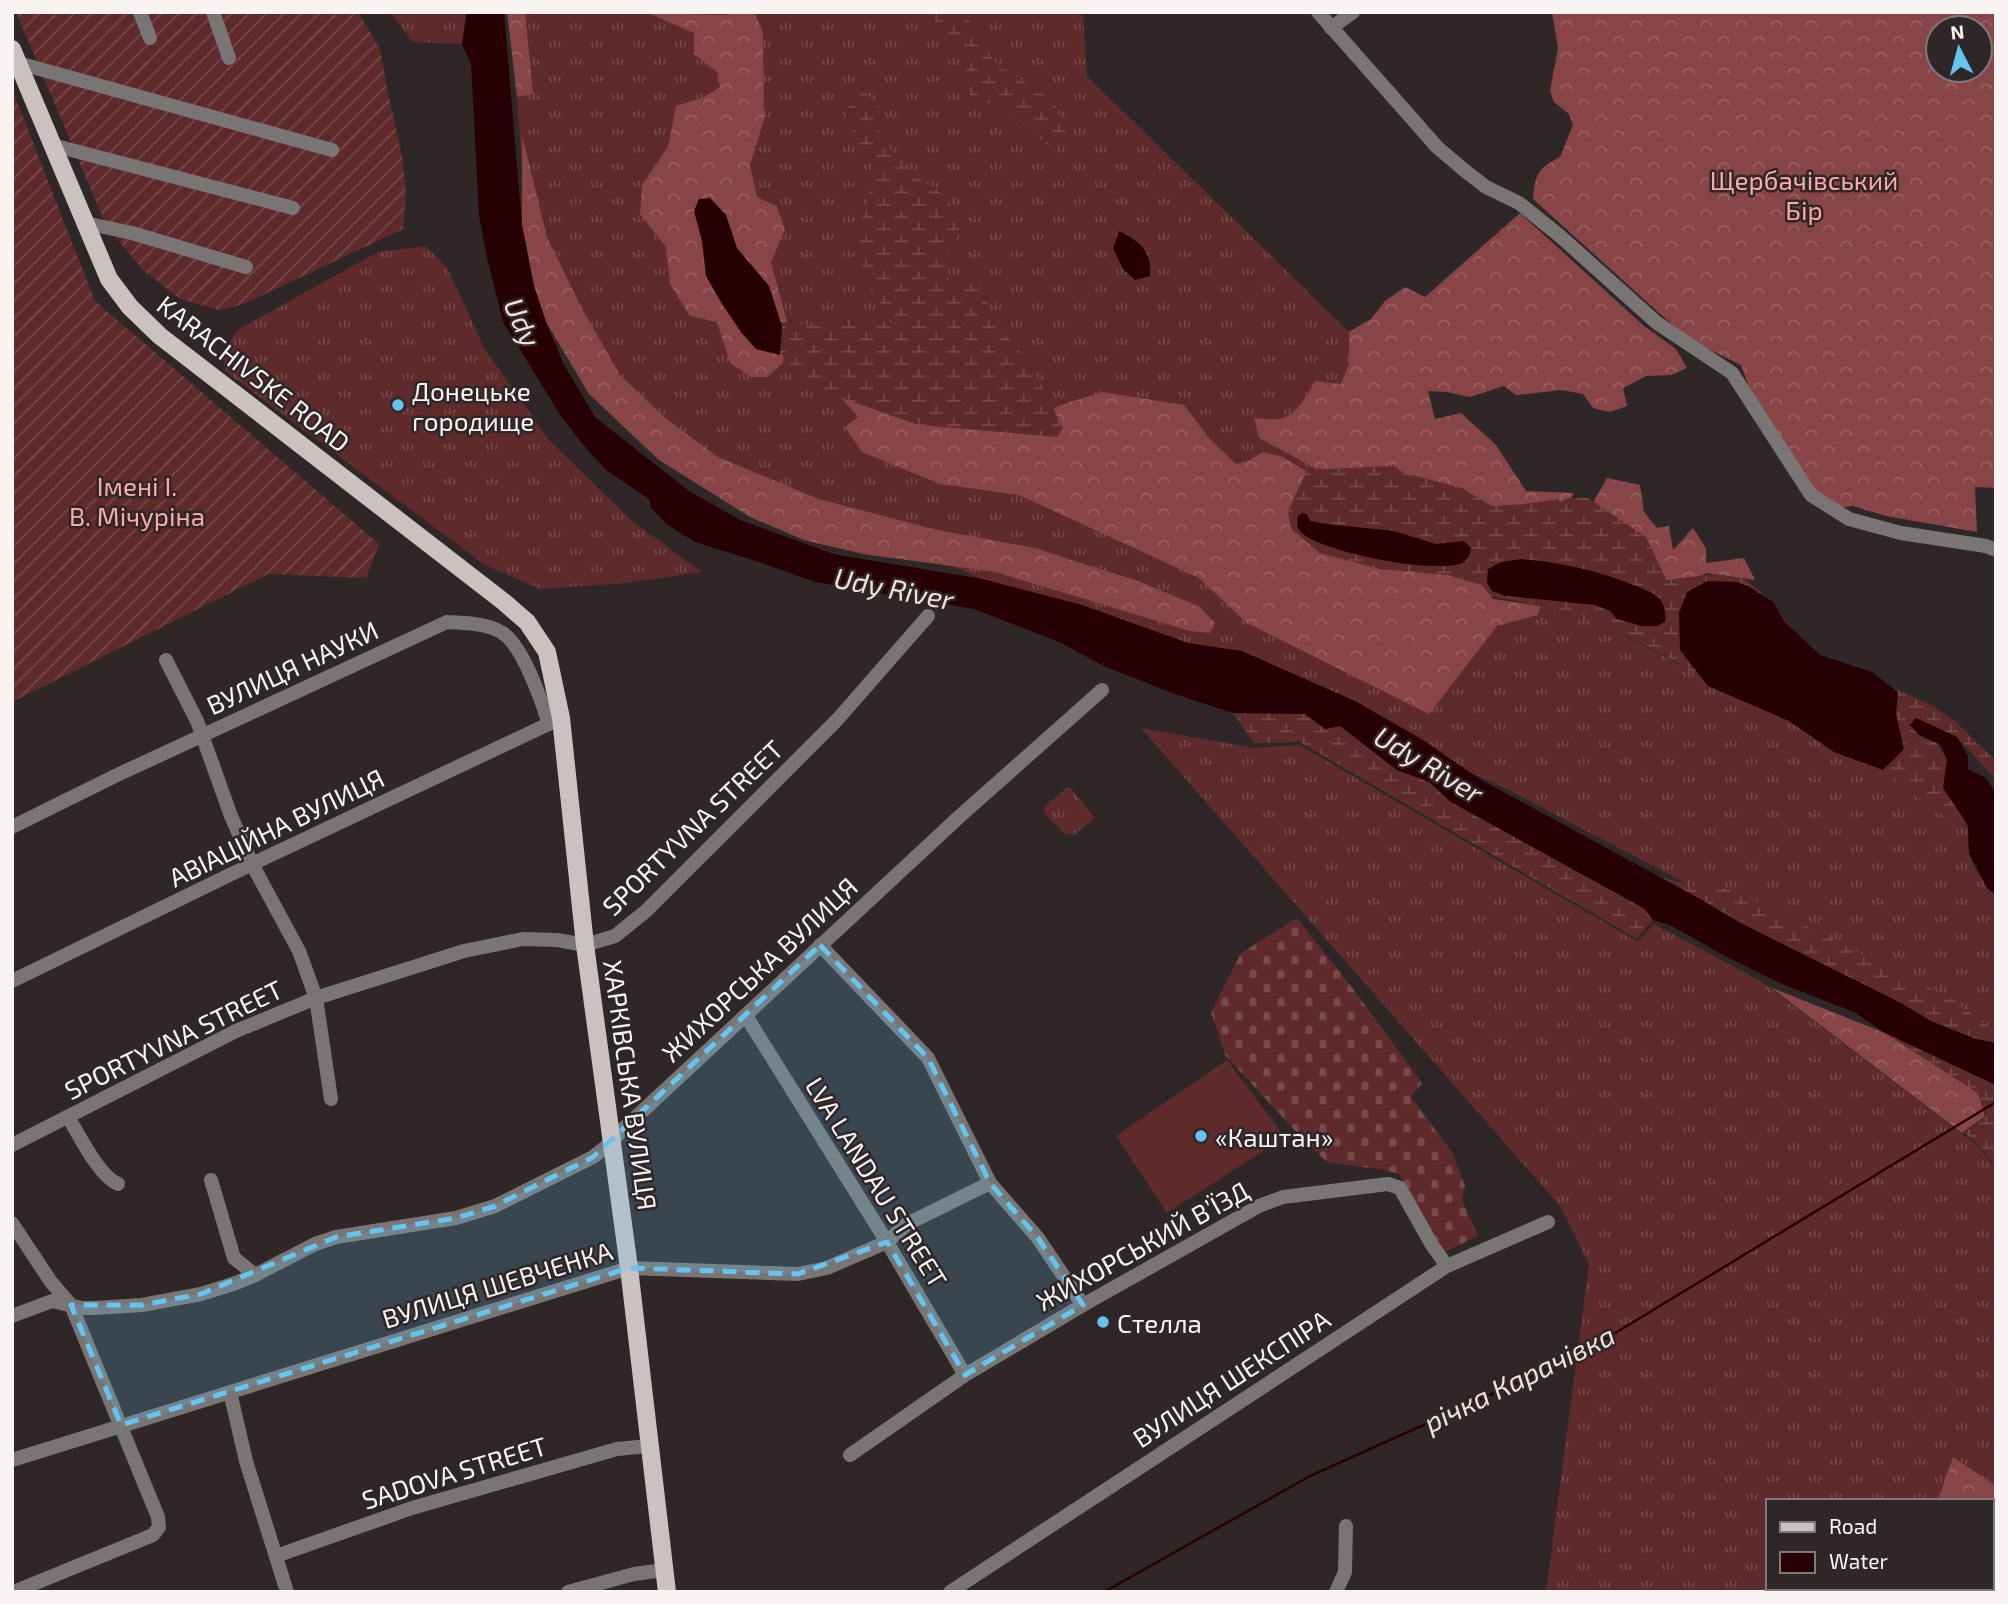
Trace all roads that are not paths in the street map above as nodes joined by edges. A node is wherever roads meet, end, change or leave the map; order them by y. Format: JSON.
{"nodes":[{"id":1,"x":140,"y":12,"type":"edge"},
{"id":2,"x":213,"y":12,"type":"edge"},
{"id":3,"x":1318,"y":12,"type":"edge"},
{"id":4,"x":1353,"y":12,"type":"edge"},
{"id":5,"x":1331,"y":28,"type":"junction"},
{"id":6,"x":150,"y":37,"type":"dead end"},
{"id":7,"x":15,"y":56,"type":"edge"},
{"id":8,"x":229,"y":58,"type":"dead end"},
{"id":9,"x":52,"y":145,"type":"junction"},
{"id":10,"x":332,"y":150,"type":"dead end"},
{"id":11,"x":293,"y":208,"type":"dead end"},
{"id":12,"x":85,"y":223,"type":"junction"},
{"id":13,"x":246,"y":267,"type":"dead end"},
{"id":14,"x":1996,"y":550,"type":"edge"},
{"id":15,"x":504,"y":602,"type":"joint"},
{"id":16,"x":928,"y":616,"type":"dead end"},
{"id":17,"x":166,"y":660,"type":"dead end"},
{"id":18,"x":1102,"y":690,"type":"dead end"},
{"id":19,"x":555,"y":721,"type":"junction"},
{"id":20,"x":202,"y":736,"type":"junction"},
{"id":21,"x":12,"y":827,"type":"edge"},
{"id":22,"x":252,"y":864,"type":"junction"},
{"id":23,"x":820,"y":945,"type":"junction"},
{"id":24,"x":585,"y":946,"type":"junction"},
{"id":25,"x":12,"y":981,"type":"edge"},
{"id":26,"x":316,"y":998,"type":"junction"},
{"id":27,"x":746,"y":1016,"type":"junction"},
{"id":28,"x":331,"y":1099,"type":"dead end"},
{"id":29,"x":68,"y":1117,"type":"junction"},
{"id":30,"x":612,"y":1142,"type":"junction"},
{"id":31,"x":12,"y":1145,"type":"edge"},
{"id":32,"x":211,"y":1180,"type":"dead end"},
{"id":33,"x":990,"y":1182,"type":"junction"},
{"id":34,"x":118,"y":1184,"type":"dead end"},
{"id":35,"x":1548,"y":1222,"type":"dead end"},
{"id":36,"x":12,"y":1223,"type":"edge"},
{"id":37,"x":887,"y":1242,"type":"junction"},
{"id":38,"x":1447,"y":1266,"type":"junction"},
{"id":39,"x":629,"y":1268,"type":"junction"},
{"id":40,"x":255,"y":1275,"type":"junction"},
{"id":41,"x":71,"y":1305,"type":"junction"},
{"id":42,"x":1083,"y":1305,"type":"junction"},
{"id":43,"x":12,"y":1316,"type":"edge"},
{"id":44,"x":965,"y":1375,"type":"junction"},
{"id":45,"x":230,"y":1392,"type":"junction"},
{"id":46,"x":121,"y":1425,"type":"junction"},
{"id":47,"x":649,"y":1446,"type":"junction"},
{"id":48,"x":850,"y":1455,"type":"dead end"},
{"id":49,"x":12,"y":1460,"type":"edge"},
{"id":50,"x":1346,"y":1525,"type":"dead end"},
{"id":51,"x":276,"y":1556,"type":"junction"},
{"id":52,"x":664,"y":1570,"type":"junction"},
{"id":53,"x":16,"y":1591,"type":"edge"},
{"id":54,"x":287,"y":1592,"type":"edge"},
{"id":55,"x":568,"y":1592,"type":"edge"},
{"id":56,"x":667,"y":1592,"type":"edge"},
{"id":57,"x":950,"y":1592,"type":"edge"},
{"id":58,"x":1336,"y":1592,"type":"edge"}],
"edges":[{"from":1,"to":6,"type":"street"},
{"from":2,"to":8,"type":"street"},
{"from":3,"to":5,"type":"street"},
{"from":4,"to":5,"type":"street"},
{"from":5,"to":14,"type":"street"},
{"from":7,"to":9,"type":"main road","name":"KARACHIVSKE ROAD"},
{"from":7,"to":10,"type":"street"},
{"from":9,"to":11,"type":"street"},
{"from":9,"to":12,"type":"main road","name":"KARACHIVSKE ROAD"},
{"from":12,"to":13,"type":"street"},
{"from":12,"to":15,"type":"main road","name":"KARACHIVSKE ROAD"},
{"from":15,"to":19,"type":"main road","name":"ХАРКІВСЬКА ВУЛИЦЯ"},
{"from":16,"to":24,"type":"street","name":"SPORTYVNA STREET"},
{"from":17,"to":20,"type":"street"},
{"from":18,"to":23,"type":"street","name":"ЖИХОРСЬКА ВУЛИЦЯ"},
{"from":19,"to":20,"type":"street","name":"ВУЛИЦЯ НАУКИ"},
{"from":19,"to":22,"type":"street","name":"АВІАЦІЙНА ВУЛИЦЯ"},
{"from":19,"to":24,"type":"main road","name":"ХАРКІВСЬКА ВУЛИЦЯ"},
{"from":20,"to":21,"type":"street","name":"ВУЛИЦЯ НАУКИ"},
{"from":20,"to":22,"type":"street"},
{"from":22,"to":25,"type":"street","name":"АВІАЦІЙНА ВУЛИЦЯ"},
{"from":22,"to":26,"type":"street"},
{"from":23,"to":27,"type":"street","name":"ЖИХОРСЬКА ВУЛИЦЯ"},
{"from":23,"to":33,"type":"street"},
{"from":24,"to":26,"type":"street","name":"SPORTYVNA STREET"},
{"from":24,"to":30,"type":"main road","name":"ХАРКІВСЬКА ВУЛИЦЯ"},
{"from":26,"to":28,"type":"street"},
{"from":26,"to":29,"type":"street","name":"SPORTYVNA STREET"},
{"from":27,"to":30,"type":"street","name":"ЖИХОРСЬКА ВУЛИЦЯ"},
{"from":27,"to":37,"type":"street","name":"LVA LANDAU STREET"},
{"from":29,"to":31,"type":"street","name":"SPORTYVNA STREET"},
{"from":29,"to":34,"type":"street"},
{"from":30,"to":39,"type":"main road","name":"ХАРКІВСЬКА ВУЛИЦЯ"},
{"from":30,"to":40,"type":"street","name":"ЖИХОРСЬКА ВУЛИЦЯ"},
{"from":32,"to":40,"type":"street"},
{"from":33,"to":37,"type":"street","name":"ВУЛИЦЯ ШЕВЧЕНКА"},
{"from":33,"to":42,"type":"street"},
{"from":35,"to":38,"type":"street","name":"ВУЛИЦЯ ШЕКСПІРА"},
{"from":36,"to":41,"type":"street"},
{"from":37,"to":39,"type":"street","name":"ВУЛИЦЯ ШЕВЧЕНКА"},
{"from":37,"to":44,"type":"street","name":"LVA LANDAU STREET"},
{"from":38,"to":42,"type":"street","name":"ЖИХОРСЬКИЙ В’ЇЗД"},
{"from":38,"to":57,"type":"street","name":"ВУЛИЦЯ ШЕКСПІРА"},
{"from":39,"to":45,"type":"street","name":"ВУЛИЦЯ ШЕВЧЕНКА"},
{"from":39,"to":47,"type":"main road","name":"ХАРКІВСЬКА ВУЛИЦЯ"},
{"from":40,"to":41,"type":"street","name":"ЖИХОРСЬКА ВУЛИЦЯ"},
{"from":41,"to":43,"type":"street","name":"ЖИХОРСЬКА ВУЛИЦЯ"},
{"from":41,"to":46,"type":"street"},
{"from":42,"to":44,"type":"street","name":"ЖИХОРСЬКИЙ В’ЇЗД"},
{"from":44,"to":48,"type":"street","name":"ЖИХОРСЬКИЙ В’ЇЗД"},
{"from":45,"to":46,"type":"street","name":"ВУЛИЦЯ ШЕВЧЕНКА"},
{"from":45,"to":51,"type":"street"},
{"from":46,"to":49,"type":"street","name":"ВУЛИЦЯ ШЕВЧЕНКА"},
{"from":46,"to":53,"type":"street"},
{"from":47,"to":51,"type":"street","name":"SADOVA STREET"},
{"from":47,"to":52,"type":"main road","name":"ХАРКІВСЬКА ВУЛИЦЯ"},
{"from":50,"to":58,"type":"street"},
{"from":51,"to":54,"type":"street"},
{"from":52,"to":55,"type":"street"},
{"from":52,"to":56,"type":"main road","name":"ХАРКІВСЬКА ВУЛИЦЯ"}]}
